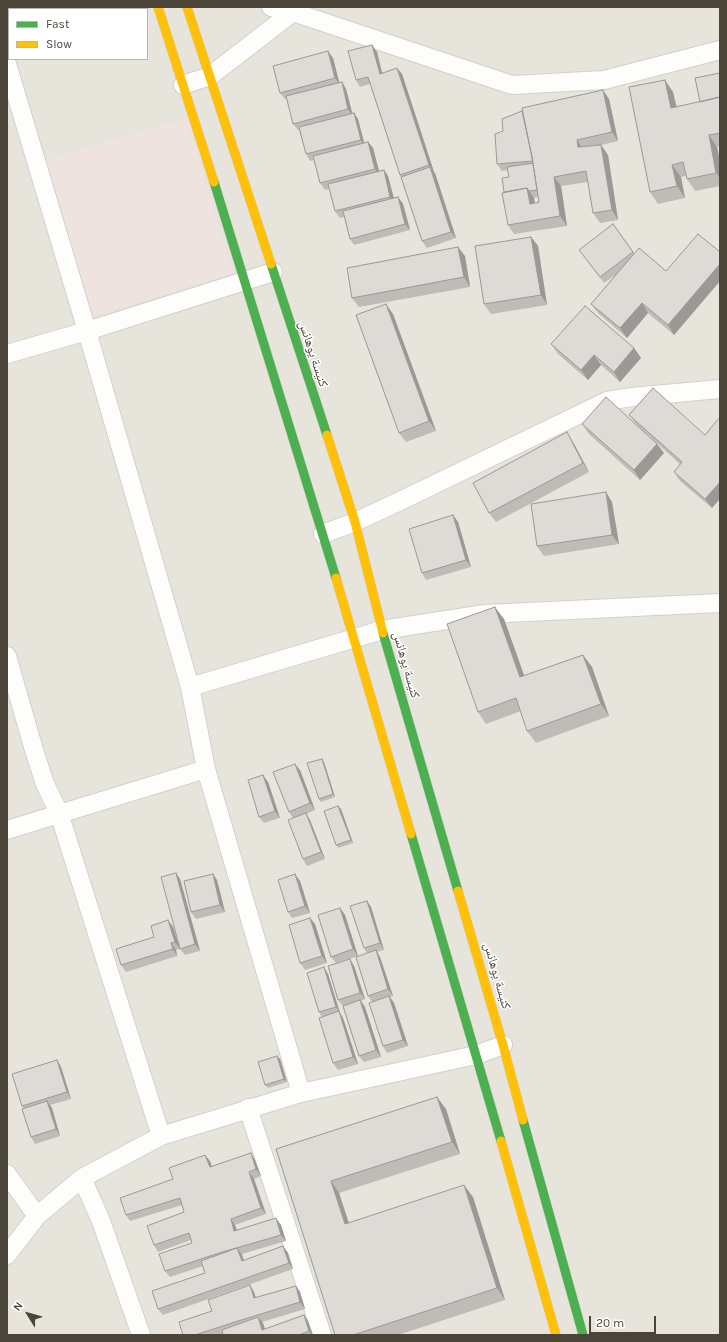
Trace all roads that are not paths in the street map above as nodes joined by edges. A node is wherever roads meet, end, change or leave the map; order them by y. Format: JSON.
{"nodes":[{"id":1,"x":158,"y":7,"type":"edge"},
{"id":2,"x":187,"y":7,"type":"edge"},
{"id":3,"x":271,"y":7,"type":"edge"},
{"id":4,"x":299,"y":10,"type":"edge"},
{"id":5,"x":720,"y":50,"type":"edge"},
{"id":6,"x":7,"y":64,"type":"edge"},
{"id":7,"x":210,"y":76,"type":"junction"},
{"id":8,"x":183,"y":85,"type":"junction"},
{"id":9,"x":273,"y":272,"type":"junction"},
{"id":10,"x":245,"y":280,"type":"junction"},
{"id":11,"x":87,"y":331,"type":"junction"},
{"id":12,"x":7,"y":354,"type":"edge"},
{"id":13,"x":720,"y":389,"type":"edge"},
{"id":14,"x":355,"y":522,"type":"junction"},
{"id":15,"x":323,"y":534,"type":"junction"},
{"id":16,"x":720,"y":603,"type":"edge"},
{"id":17,"x":382,"y":630,"type":"junction"},
{"id":18,"x":354,"y":639,"type":"junction"},
{"id":19,"x":7,"y":656,"type":"edge"},
{"id":20,"x":190,"y":687,"type":"junction"},
{"id":21,"x":206,"y":769,"type":"junction"},
{"id":22,"x":59,"y":813,"type":"junction"},
{"id":23,"x":7,"y":830,"type":"edge"},
{"id":24,"x":503,"y":1045,"type":"junction"},
{"id":25,"x":476,"y":1055,"type":"junction"},
{"id":26,"x":300,"y":1093,"type":"junction"},
{"id":27,"x":248,"y":1108,"type":"junction"},
{"id":28,"x":160,"y":1136,"type":"junction"},
{"id":29,"x":7,"y":1174,"type":"edge"},
{"id":30,"x":82,"y":1178,"type":"junction"},
{"id":31,"x":37,"y":1216,"type":"junction"},
{"id":32,"x":7,"y":1255,"type":"edge"},
{"id":33,"x":557,"y":1329,"type":"edge"},
{"id":34,"x":141,"y":1335,"type":"edge"},
{"id":35,"x":322,"y":1335,"type":"edge"},
{"id":36,"x":583,"y":1335,"type":"edge"}],
"edges":[{"from":1,"to":8,"type":"street"},
{"from":2,"to":7,"type":"street","name":"كنيسة يوهانس"},
{"from":3,"to":4,"type":"street"},
{"from":4,"to":5,"type":"street"},
{"from":4,"to":7,"type":"street"},
{"from":6,"to":11,"type":"street"},
{"from":7,"to":8,"type":"street"},
{"from":7,"to":9,"type":"street","name":"كنيسة يوهانس"},
{"from":8,"to":10,"type":"street"},
{"from":9,"to":10,"type":"street"},
{"from":9,"to":14,"type":"street","name":"كنيسة يوهانس"},
{"from":10,"to":11,"type":"street"},
{"from":10,"to":15,"type":"street"},
{"from":11,"to":12,"type":"street"},
{"from":11,"to":20,"type":"street"},
{"from":13,"to":14,"type":"street"},
{"from":14,"to":15,"type":"street"},
{"from":14,"to":17,"type":"street","name":"كنيسة يوهانس"},
{"from":15,"to":18,"type":"street"},
{"from":16,"to":17,"type":"street"},
{"from":17,"to":18,"type":"street"},
{"from":17,"to":24,"type":"street","name":"كنيسة يوهانس"},
{"from":18,"to":20,"type":"street"},
{"from":18,"to":25,"type":"street"},
{"from":19,"to":22,"type":"street"},
{"from":20,"to":21,"type":"street"},
{"from":21,"to":22,"type":"street"},
{"from":21,"to":26,"type":"street"},
{"from":22,"to":23,"type":"street"},
{"from":22,"to":28,"type":"street"},
{"from":24,"to":25,"type":"street"},
{"from":24,"to":36,"type":"street","name":"كنيسة يوهانس"},
{"from":25,"to":26,"type":"street"},
{"from":25,"to":33,"type":"street"},
{"from":26,"to":27,"type":"street"},
{"from":27,"to":28,"type":"street"},
{"from":27,"to":35,"type":"street"},
{"from":28,"to":30,"type":"street"},
{"from":29,"to":31,"type":"street"},
{"from":30,"to":31,"type":"street"},
{"from":30,"to":34,"type":"street"},
{"from":31,"to":32,"type":"street"}]}
